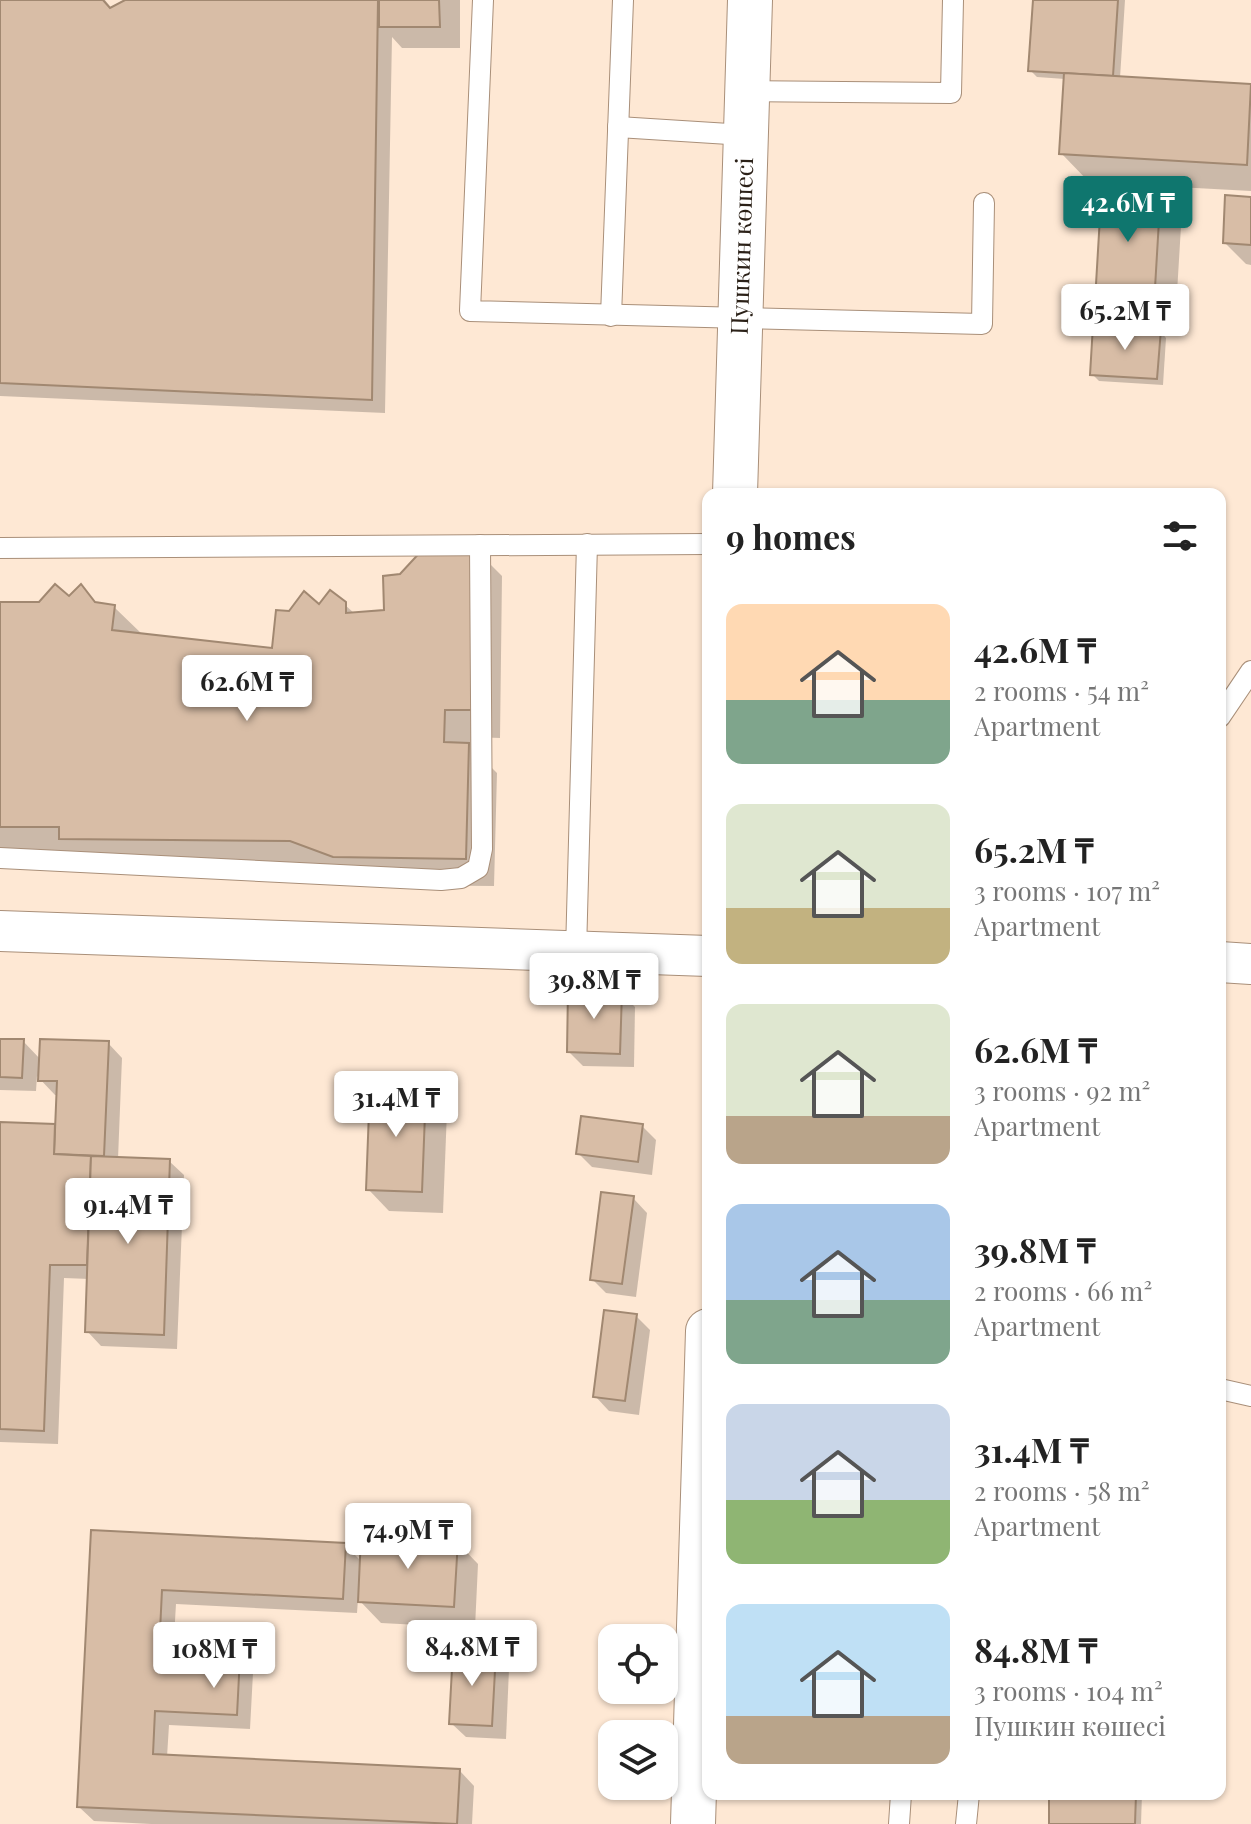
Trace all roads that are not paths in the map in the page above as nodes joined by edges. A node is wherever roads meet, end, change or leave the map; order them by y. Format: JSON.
{"nodes":[{"id":1,"x":483,"y":0,"type":"edge"},
{"id":2,"x":623,"y":0,"type":"edge"},
{"id":3,"x":750,"y":0,"type":"edge"},
{"id":4,"x":953,"y":0,"type":"edge"},
{"id":5,"x":747,"y":91,"type":"junction"},
{"id":6,"x":618,"y":127,"type":"junction"},
{"id":7,"x":745,"y":135,"type":"junction"},
{"id":8,"x":984,"y":203,"type":"dead end"},
{"id":9,"x":611,"y":316,"type":"junction"},
{"id":10,"x":740,"y":320,"type":"junction"},
{"id":11,"x":735,"y":488,"type":"edge"},
{"id":12,"x":587,"y":544,"type":"junction"},
{"id":13,"x":702,"y":544,"type":"edge"},
{"id":14,"x":480,"y":545,"type":"junction"},
{"id":15,"x":0,"y":548,"type":"edge"},
{"id":16,"x":1251,"y":671,"type":"edge"},
{"id":17,"x":1226,"y":708,"type":"edge"},
{"id":18,"x":0,"y":858,"type":"edge"},
{"id":19,"x":0,"y":931,"type":"edge"},
{"id":20,"x":576,"y":952,"type":"junction"},
{"id":21,"x":702,"y":956,"type":"edge"},
{"id":22,"x":1226,"y":962,"type":"edge"},
{"id":23,"x":1251,"y":964,"type":"edge"},
{"id":24,"x":1226,"y":1390,"type":"edge"},
{"id":25,"x":1251,"y":1396,"type":"edge"},
{"id":26,"x":702,"y":1535,"type":"edge"},
{"id":27,"x":901,"y":1800,"type":"edge"},
{"id":28,"x":968,"y":1800,"type":"edge"},
{"id":29,"x":693,"y":1824,"type":"edge"},
{"id":30,"x":899,"y":1824,"type":"edge"},
{"id":31,"x":966,"y":1824,"type":"edge"}],
"edges":[{"from":1,"to":9,"type":"lane"},
{"from":2,"to":6,"type":"lane"},
{"from":3,"to":5,"type":"main road","name":"Пушкин көшесі"},
{"from":4,"to":5,"type":"lane"},
{"from":5,"to":7,"type":"main road","name":"Пушкин көшесі"},
{"from":6,"to":7,"type":"lane"},
{"from":6,"to":9,"type":"lane"},
{"from":7,"to":10,"type":"main road","name":"Пушкин көшесі"},
{"from":8,"to":10,"type":"lane"},
{"from":9,"to":10,"type":"lane"},
{"from":10,"to":11,"type":"main road","name":"Пушкин көшесі"},
{"from":12,"to":13,"type":"lane"},
{"from":12,"to":14,"type":"lane"},
{"from":12,"to":20,"type":"lane"},
{"from":14,"to":15,"type":"lane"},
{"from":14,"to":18,"type":"lane"},
{"from":16,"to":17,"type":"lane"},
{"from":19,"to":20,"type":"street"},
{"from":20,"to":21,"type":"street"},
{"from":22,"to":23,"type":"street"},
{"from":24,"to":25,"type":"lane"},
{"from":26,"to":29,"type":"main road"},
{"from":27,"to":30,"type":"lane"},
{"from":28,"to":31,"type":"lane"}]}
